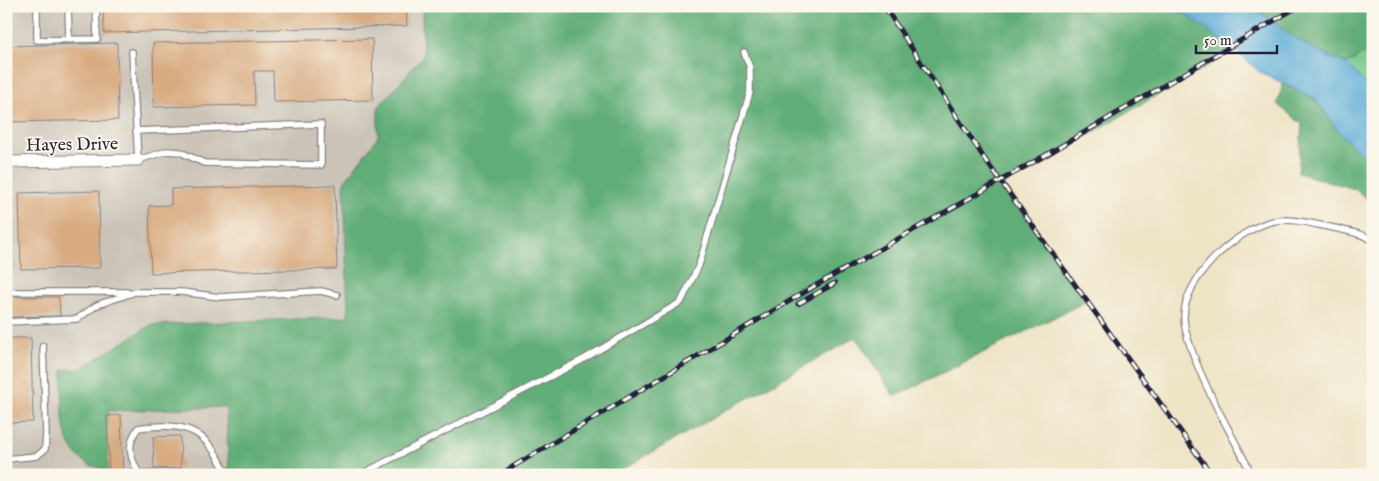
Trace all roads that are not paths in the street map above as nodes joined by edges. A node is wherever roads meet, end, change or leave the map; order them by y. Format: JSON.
{"nodes":[{"id":1,"x":37,"y":6,"type":"edge"},
{"id":2,"x":68,"y":6,"type":"edge"},
{"id":3,"x":96,"y":6,"type":"edge"},
{"id":4,"x":68,"y":40,"type":"junction"},
{"id":5,"x":132,"y":52,"type":"dead end"},
{"id":6,"x":744,"y":52,"type":"dead end"},
{"id":7,"x":136,"y":131,"type":"junction"},
{"id":8,"x":138,"y":160,"type":"junction"},
{"id":9,"x":6,"y":162,"type":"edge"},
{"id":10,"x":1373,"y":242,"type":"edge"},
{"id":11,"x":6,"y":292,"type":"edge"},
{"id":12,"x":135,"y":292,"type":"junction"},
{"id":13,"x":337,"y":294,"type":"dead end"},
{"id":14,"x":6,"y":322,"type":"edge"},
{"id":15,"x":43,"y":346,"type":"dead end"},
{"id":16,"x":6,"y":459,"type":"edge"},
{"id":17,"x":226,"y":472,"type":"edge"},
{"id":18,"x":360,"y":475,"type":"edge"},
{"id":19,"x":1250,"y":475,"type":"edge"}],
"edges":[{"from":1,"to":4,"type":"lane"},
{"from":2,"to":4,"type":"lane"},
{"from":3,"to":4,"type":"lane"},
{"from":5,"to":7,"type":"lane"},
{"from":6,"to":18,"type":"lane"},
{"from":7,"to":8,"type":"lane"},
{"from":7,"to":8,"type":"lane"},
{"from":8,"to":9,"type":"street","name":"Hayes Drive"},
{"from":10,"to":19,"type":"lane"},
{"from":11,"to":12,"type":"lane"},
{"from":12,"to":13,"type":"lane"},
{"from":12,"to":14,"type":"lane"},
{"from":15,"to":16,"type":"lane"},
{"from":17,"to":17,"type":"lane"}]}
